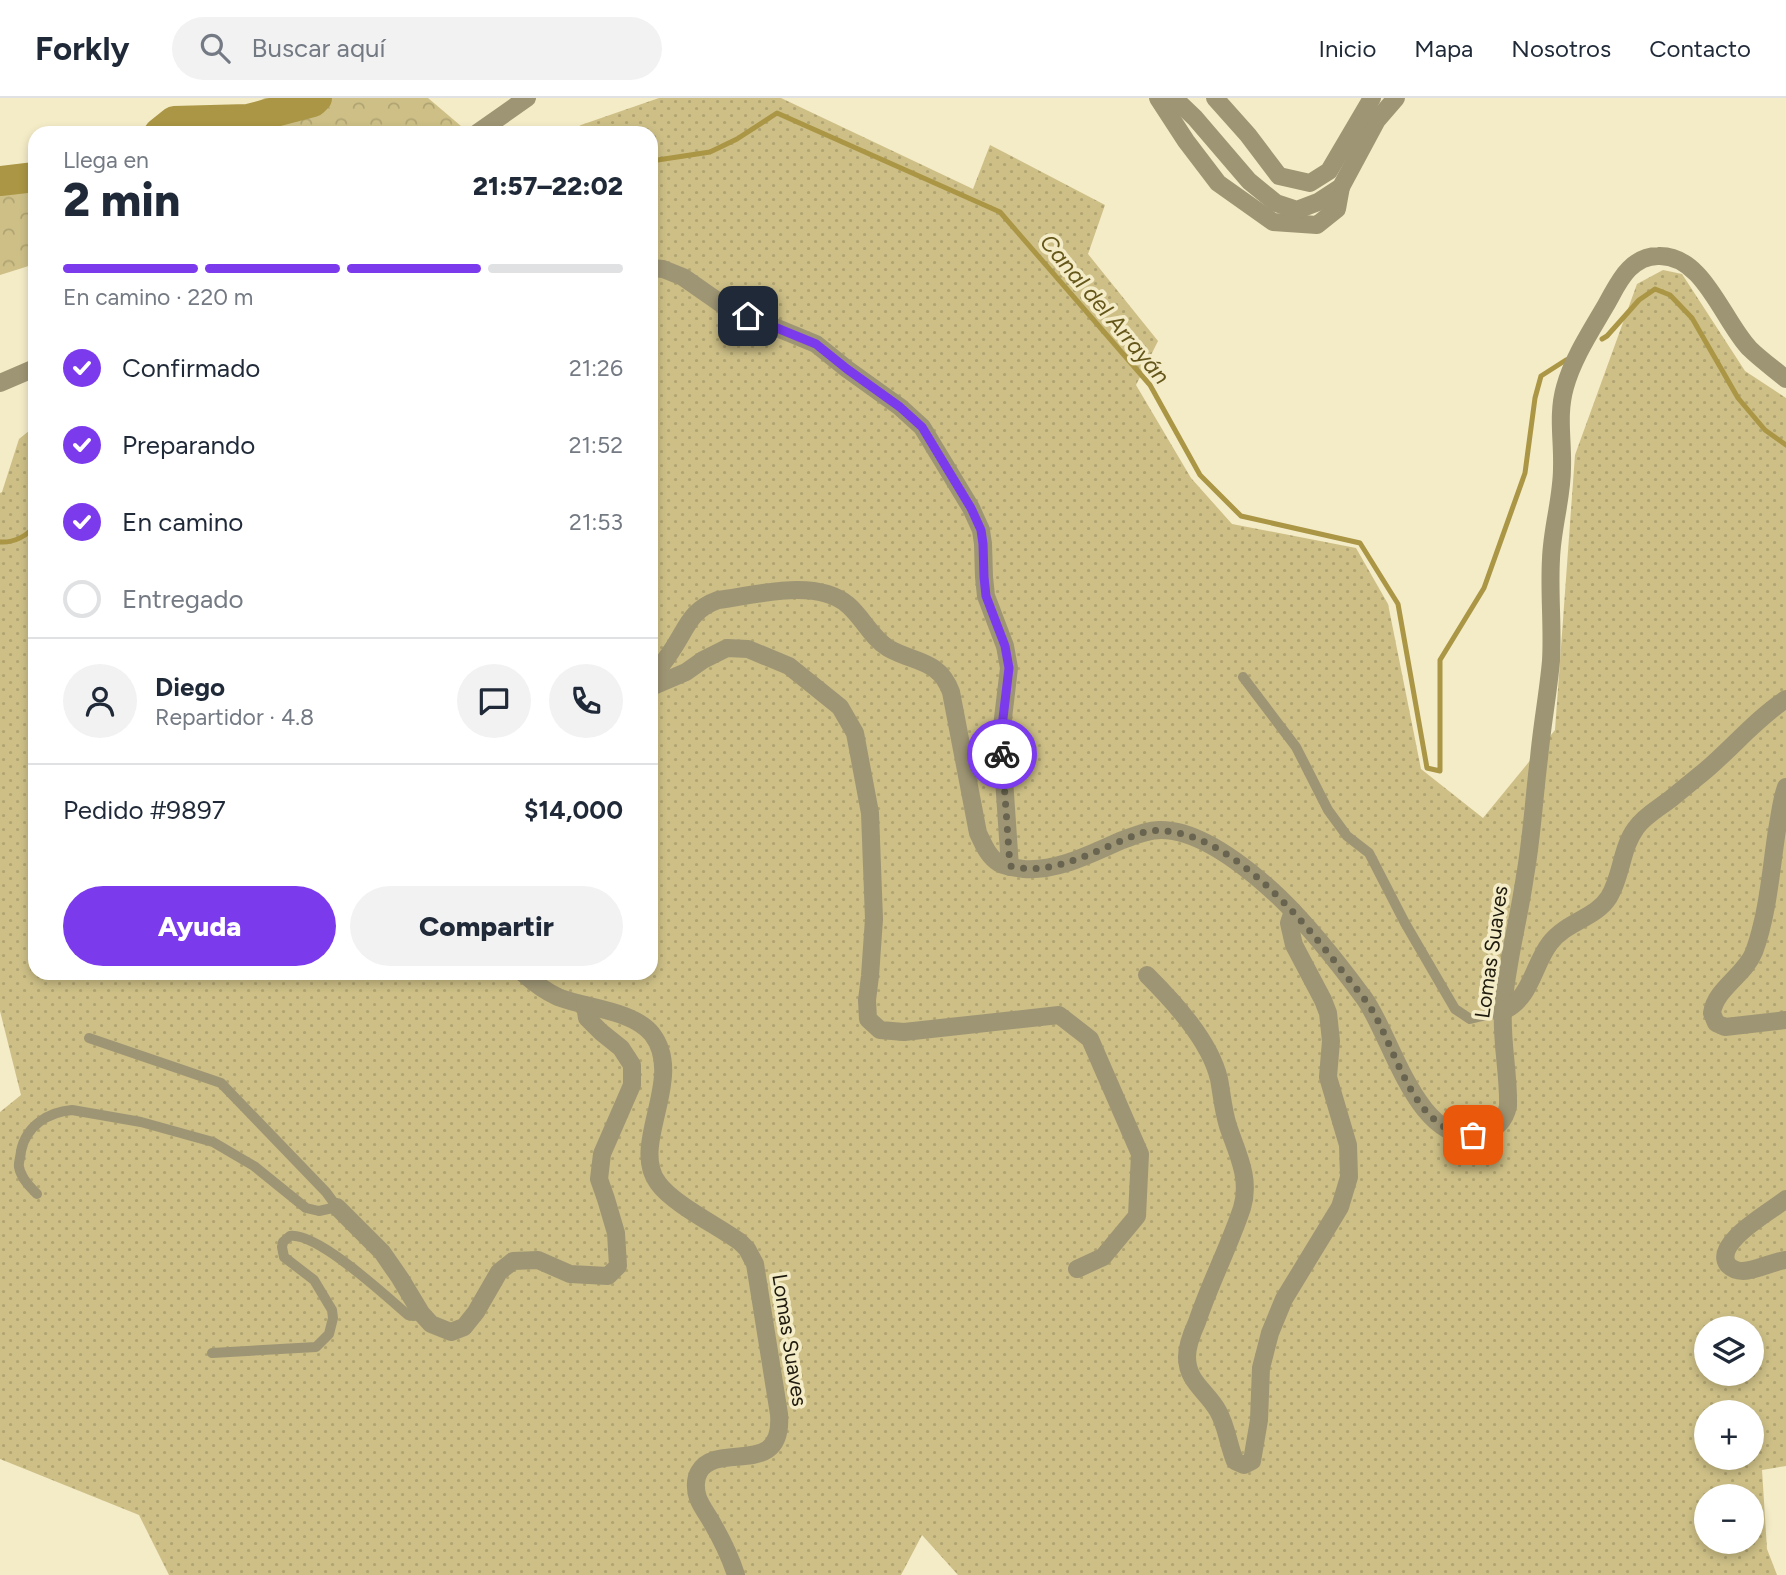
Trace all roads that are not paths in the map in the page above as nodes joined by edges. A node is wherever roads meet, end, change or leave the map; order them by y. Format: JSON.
{"nodes":[{"id":1,"x":527,"y":98,"type":"edge"},
{"id":2,"x":1158,"y":98,"type":"edge"},
{"id":3,"x":1174,"y":98,"type":"edge"},
{"id":4,"x":1215,"y":98,"type":"edge"},
{"id":5,"x":1396,"y":98,"type":"edge"},
{"id":6,"x":1371,"y":110,"type":"edge"},
{"id":7,"x":487,"y":126,"type":"edge"},
{"id":8,"x":1341,"y":187,"type":"junction"},
{"id":9,"x":658,"y":269,"type":"edge"},
{"id":10,"x":28,"y":371,"type":"edge"},
{"id":11,"x":1786,"y":379,"type":"edge"},
{"id":12,"x":0,"y":383,"type":"edge"},
{"id":13,"x":658,"y":669,"type":"edge"},
{"id":14,"x":1243,"y":677,"type":"dead end"},
{"id":15,"x":658,"y":684,"type":"edge"},
{"id":16,"x":1786,"y":699,"type":"edge"},
{"id":17,"x":1786,"y":788,"type":"edge"},
{"id":18,"x":1010,"y":866,"type":"junction"},
{"id":19,"x":1293,"y":911,"type":"junction"},
{"id":20,"x":1147,"y":975,"type":"dead end"},
{"id":21,"x":532,"y":980,"type":"edge"},
{"id":22,"x":584,"y":1004,"type":"junction"},
{"id":23,"x":1503,"y":1011,"type":"junction"},
{"id":24,"x":1786,"y":1020,"type":"edge"},
{"id":25,"x":89,"y":1038,"type":"dead end"},
{"id":26,"x":37,"y":1194,"type":"dead end"},
{"id":27,"x":1786,"y":1199,"type":"edge"},
{"id":28,"x":337,"y":1207,"type":"junction"},
{"id":29,"x":1786,"y":1260,"type":"edge"},
{"id":30,"x":1077,"y":1269,"type":"dead end"},
{"id":31,"x":421,"y":1313,"type":"junction"},
{"id":32,"x":212,"y":1353,"type":"dead end"},
{"id":33,"x":736,"y":1575,"type":"edge"}],
"edges":[{"from":1,"to":7,"type":"street"},
{"from":2,"to":8,"type":"street"},
{"from":3,"to":8,"type":"street"},
{"from":4,"to":6,"type":"street"},
{"from":5,"to":6,"type":"street"},
{"from":6,"to":8,"type":"street"},
{"from":9,"to":18,"type":"street"},
{"from":10,"to":12,"type":"street"},
{"from":11,"to":23,"type":"street","name":"Lomas Suaves"},
{"from":13,"to":18,"type":"street"},
{"from":14,"to":23,"type":"lane"},
{"from":15,"to":30,"type":"street"},
{"from":16,"to":23,"type":"street"},
{"from":17,"to":24,"type":"street"},
{"from":18,"to":19,"type":"street","name":"Lomas Suaves"},
{"from":19,"to":20,"type":"street"},
{"from":19,"to":23,"type":"street","name":"Lomas Suaves"},
{"from":21,"to":22,"type":"street","name":"Lomas Suaves"},
{"from":22,"to":31,"type":"street"},
{"from":22,"to":33,"type":"street","name":"Lomas Suaves"},
{"from":25,"to":28,"type":"lane"},
{"from":26,"to":28,"type":"lane"},
{"from":27,"to":29,"type":"street"},
{"from":28,"to":31,"type":"street"},
{"from":31,"to":32,"type":"lane"}]}
